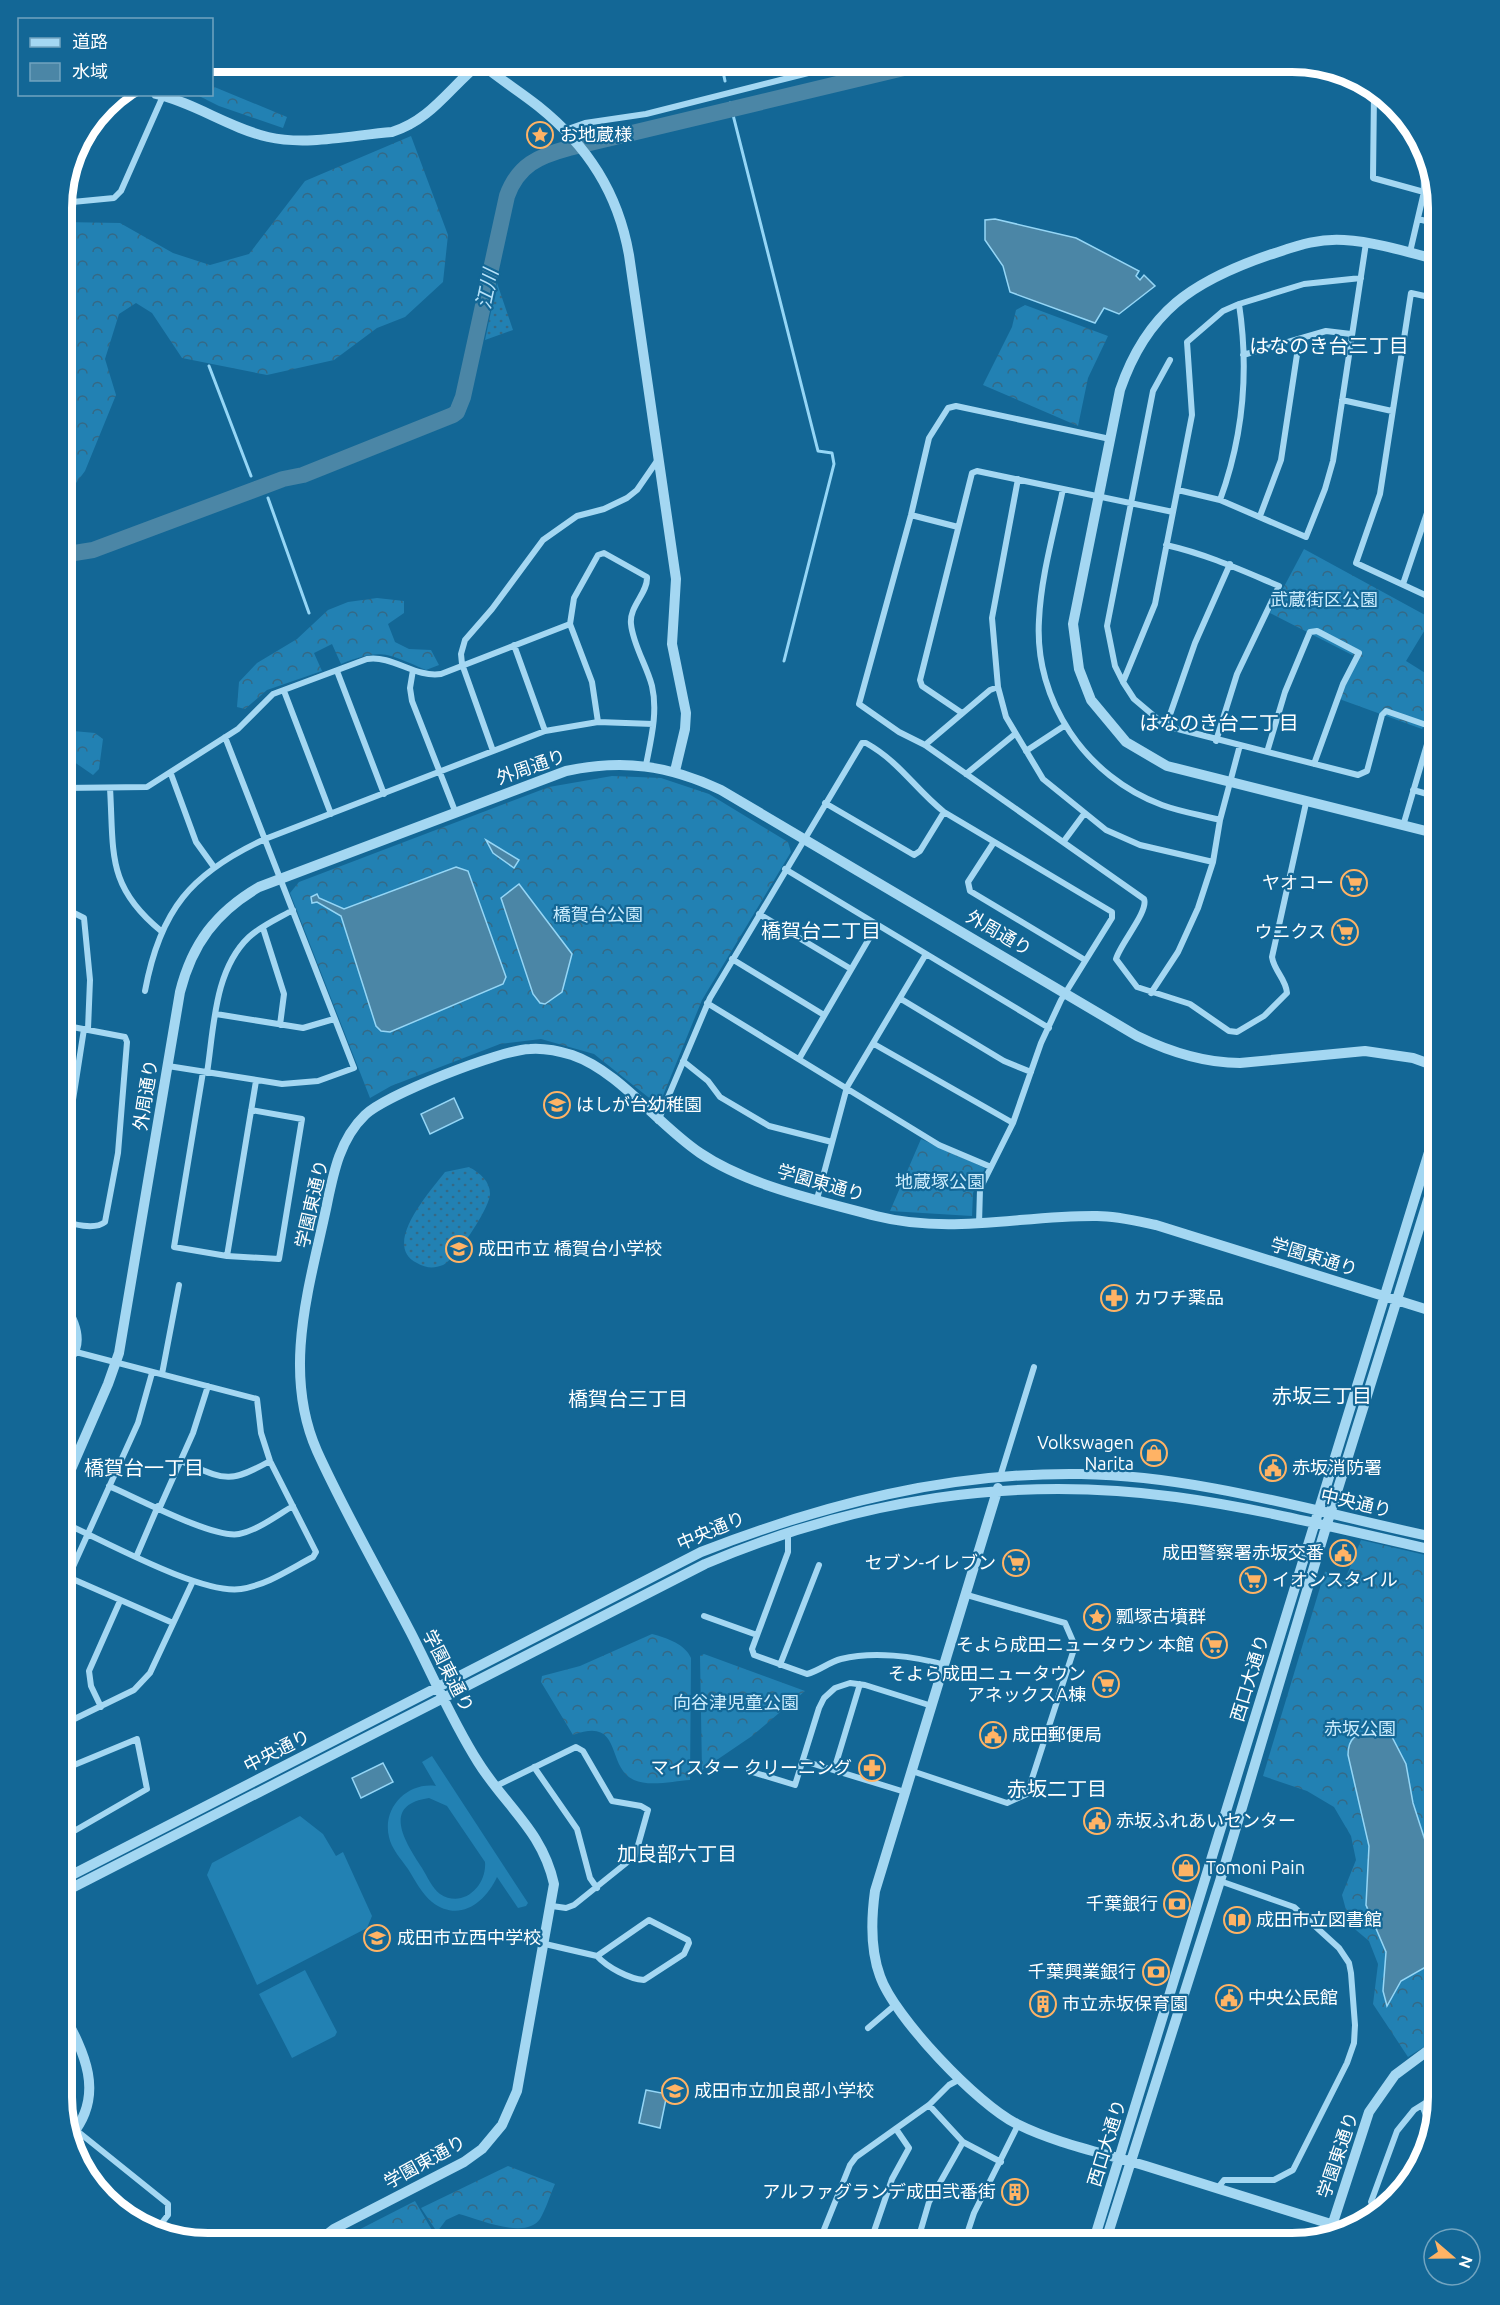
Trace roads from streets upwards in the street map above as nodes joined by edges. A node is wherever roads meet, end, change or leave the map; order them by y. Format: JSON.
{"nodes":[{"id":1,"x":470,"y":72,"type":"edge"},
{"id":2,"x":492,"y":72,"type":"edge"},
{"id":3,"x":812,"y":72,"type":"edge"},
{"id":4,"x":159,"y":96,"type":"edge"},
{"id":5,"x":161,"y":96,"type":"edge"},
{"id":6,"x":1374,"y":99,"type":"edge"},
{"id":7,"x":568,"y":133,"type":"junction"},
{"id":8,"x":1424,"y":179,"type":"edge"},
{"id":9,"x":1424,"y":192,"type":"junction"},
{"id":10,"x":72,"y":202,"type":"edge"},
{"id":11,"x":1418,"y":219,"type":"junction"},
{"id":12,"x":1428,"y":222,"type":"edge"},
{"id":13,"x":1366,"y":243,"type":"junction"},
{"id":14,"x":1410,"y":252,"type":"junction"},
{"id":15,"x":1428,"y":257,"type":"edge"},
{"id":16,"x":1361,"y":278,"type":"junction"},
{"id":17,"x":1428,"y":297,"type":"edge"},
{"id":18,"x":1239,"y":304,"type":"junction"},
{"id":19,"x":1351,"y":334,"type":"junction"},
{"id":20,"x":1296,"y":341,"type":"junction"},
{"id":21,"x":1243,"y":355,"type":"junction"},
{"id":22,"x":1170,"y":360,"type":"dead end"},
{"id":23,"x":1342,"y":400,"type":"junction"},
{"id":24,"x":1392,"y":411,"type":"junction"},
{"id":25,"x":1110,"y":439,"type":"junction"},
{"id":26,"x":658,"y":461,"type":"junction"},
{"id":27,"x":1018,"y":479,"type":"junction"},
{"id":28,"x":1063,"y":489,"type":"junction"},
{"id":29,"x":1178,"y":490,"type":"junction"},
{"id":30,"x":1100,"y":496,"type":"junction"},
{"id":31,"x":1220,"y":500,"type":"junction"},
{"id":32,"x":1132,"y":504,"type":"junction"},
{"id":33,"x":1428,"y":507,"type":"edge"},
{"id":34,"x":1173,"y":512,"type":"junction"},
{"id":35,"x":911,"y":515,"type":"junction"},
{"id":36,"x":1260,"y":516,"type":"junction"},
{"id":37,"x":958,"y":527,"type":"junction"},
{"id":38,"x":1166,"y":545,"type":"junction"},
{"id":39,"x":1230,"y":564,"type":"junction"},
{"id":40,"x":1403,"y":584,"type":"junction"},
{"id":41,"x":1428,"y":596,"type":"edge"},
{"id":42,"x":570,"y":624,"type":"junction"},
{"id":43,"x":514,"y":645,"type":"junction"},
{"id":44,"x":463,"y":668,"type":"junction"},
{"id":45,"x":337,"y":670,"type":"junction"},
{"id":46,"x":413,"y":670,"type":"junction"},
{"id":47,"x":1123,"y":682,"type":"junction"},
{"id":48,"x":998,"y":687,"type":"junction"},
{"id":49,"x":284,"y":690,"type":"junction"},
{"id":50,"x":962,"y":713,"type":"junction"},
{"id":51,"x":598,"y":722,"type":"junction"},
{"id":52,"x":653,"y":724,"type":"junction"},
{"id":53,"x":1428,"y":724,"type":"edge"},
{"id":54,"x":1064,"y":726,"type":"junction"},
{"id":55,"x":1166,"y":726,"type":"junction"},
{"id":56,"x":545,"y":731,"type":"junction"},
{"id":57,"x":1015,"y":734,"type":"junction"},
{"id":58,"x":225,"y":737,"type":"junction"},
{"id":59,"x":1216,"y":741,"type":"junction"},
{"id":60,"x":926,"y":745,"type":"junction"},
{"id":61,"x":1240,"y":745,"type":"junction"},
{"id":62,"x":1428,"y":749,"type":"edge"},
{"id":63,"x":493,"y":751,"type":"junction"},
{"id":64,"x":1026,"y":751,"type":"junction"},
{"id":65,"x":1267,"y":752,"type":"junction"},
{"id":66,"x":1314,"y":764,"type":"junction"},
{"id":67,"x":646,"y":765,"type":"junction"},
{"id":68,"x":675,"y":771,"type":"junction"},
{"id":69,"x":439,"y":772,"type":"junction"},
{"id":70,"x":171,"y":774,"type":"junction"},
{"id":71,"x":966,"y":774,"type":"junction"},
{"id":72,"x":1230,"y":783,"type":"junction"},
{"id":73,"x":72,"y":788,"type":"edge"},
{"id":74,"x":110,"y":788,"type":"junction"},
{"id":75,"x":1413,"y":790,"type":"junction"},
{"id":76,"x":384,"y":794,"type":"junction"},
{"id":77,"x":1428,"y":794,"type":"edge"},
{"id":78,"x":825,"y":803,"type":"junction"},
{"id":79,"x":1306,"y":803,"type":"junction"},
{"id":80,"x":454,"y":812,"type":"junction"},
{"id":81,"x":944,"y":812,"type":"junction"},
{"id":82,"x":331,"y":814,"type":"junction"},
{"id":83,"x":1084,"y":814,"type":"junction"},
{"id":84,"x":1220,"y":820,"type":"junction"},
{"id":85,"x":1403,"y":826,"type":"junction"},
{"id":86,"x":1428,"y":832,"type":"edge"},
{"id":87,"x":805,"y":837,"type":"junction"},
{"id":88,"x":265,"y":839,"type":"junction"},
{"id":89,"x":1064,"y":841,"type":"junction"},
{"id":90,"x":994,"y":842,"type":"junction"},
{"id":91,"x":1213,"y":862,"type":"junction"},
{"id":92,"x":214,"y":867,"type":"junction"},
{"id":93,"x":785,"y":869,"type":"junction"},
{"id":94,"x":281,"y":878,"type":"junction"},
{"id":95,"x":293,"y":910,"type":"junction"},
{"id":96,"x":72,"y":911,"type":"edge"},
{"id":97,"x":759,"y":914,"type":"junction"},
{"id":98,"x":877,"y":925,"type":"junction"},
{"id":99,"x":262,"y":928,"type":"junction"},
{"id":100,"x":161,"y":931,"type":"junction"},
{"id":101,"x":926,"y":954,"type":"junction"},
{"id":102,"x":732,"y":959,"type":"junction"},
{"id":103,"x":1086,"y":960,"type":"junction"},
{"id":104,"x":851,"y":969,"type":"junction"},
{"id":105,"x":145,"y":991,"type":"dead end"},
{"id":106,"x":1066,"y":991,"type":"junction"},
{"id":107,"x":1151,"y":993,"type":"junction"},
{"id":108,"x":901,"y":999,"type":"junction"},
{"id":109,"x":707,"y":1003,"type":"junction"},
{"id":110,"x":216,"y":1014,"type":"junction"},
{"id":111,"x":824,"y":1015,"type":"junction"},
{"id":112,"x":334,"y":1019,"type":"junction"},
{"id":113,"x":280,"y":1025,"type":"junction"},
{"id":114,"x":72,"y":1027,"type":"edge"},
{"id":115,"x":1048,"y":1028,"type":"junction"},
{"id":116,"x":86,"y":1029,"type":"junction"},
{"id":117,"x":874,"y":1044,"type":"junction"},
{"id":118,"x":799,"y":1059,"type":"junction"},
{"id":119,"x":683,"y":1061,"type":"junction"},
{"id":120,"x":1428,"y":1063,"type":"edge"},
{"id":121,"x":168,"y":1066,"type":"junction"},
{"id":122,"x":205,"y":1072,"type":"junction"},
{"id":123,"x":1031,"y":1072,"type":"junction"},
{"id":124,"x":256,"y":1081,"type":"junction"},
{"id":125,"x":72,"y":1086,"type":"edge"},
{"id":126,"x":75,"y":1087,"type":"junction"},
{"id":127,"x":847,"y":1088,"type":"junction"},
{"id":128,"x":72,"y":1106,"type":"edge"},
{"id":129,"x":252,"y":1110,"type":"junction"},
{"id":130,"x":658,"y":1121,"type":"junction"},
{"id":131,"x":1013,"y":1124,"type":"junction"},
{"id":132,"x":832,"y":1142,"type":"junction"},
{"id":133,"x":1428,"y":1154,"type":"edge"},
{"id":134,"x":991,"y":1167,"type":"junction"},
{"id":135,"x":817,"y":1198,"type":"junction"},
{"id":136,"x":1428,"y":1201,"type":"edge"},
{"id":137,"x":72,"y":1223,"type":"edge"},
{"id":138,"x":979,"y":1224,"type":"junction"},
{"id":139,"x":226,"y":1256,"type":"junction"},
{"id":140,"x":179,"y":1285,"type":"dead end"},
{"id":141,"x":1383,"y":1296,"type":"junction"},
{"id":142,"x":1398,"y":1301,"type":"junction"},
{"id":143,"x":1428,"y":1310,"type":"edge"},
{"id":144,"x":72,"y":1315,"type":"edge"},
{"id":145,"x":76,"y":1352,"type":"junction"},
{"id":146,"x":72,"y":1357,"type":"edge"},
{"id":147,"x":115,"y":1364,"type":"junction"},
{"id":148,"x":1034,"y":1367,"type":"dead end"},
{"id":149,"x":152,"y":1373,"type":"junction"},
{"id":150,"x":162,"y":1374,"type":"junction"},
{"id":151,"x":208,"y":1386,"type":"junction"},
{"id":152,"x":181,"y":1461,"type":"junction"},
{"id":153,"x":270,"y":1461,"type":"junction"},
{"id":154,"x":72,"y":1466,"type":"edge"},
{"id":155,"x":1000,"y":1478,"type":"junction"},
{"id":156,"x":109,"y":1486,"type":"junction"},
{"id":157,"x":997,"y":1492,"type":"junction"},
{"id":158,"x":293,"y":1506,"type":"junction"},
{"id":159,"x":159,"y":1507,"type":"junction"},
{"id":160,"x":1318,"y":1511,"type":"junction"},
{"id":161,"x":1329,"y":1514,"type":"junction"},
{"id":162,"x":1314,"y":1524,"type":"junction"},
{"id":163,"x":72,"y":1526,"type":"edge"},
{"id":164,"x":1326,"y":1527,"type":"junction"},
{"id":165,"x":788,"y":1532,"type":"junction"},
{"id":166,"x":88,"y":1533,"type":"junction"},
{"id":167,"x":1428,"y":1536,"type":"edge"},
{"id":168,"x":1428,"y":1549,"type":"edge"},
{"id":169,"x":137,"y":1555,"type":"junction"},
{"id":170,"x":819,"y":1565,"type":"dead end"},
{"id":171,"x":72,"y":1568,"type":"edge"},
{"id":172,"x":72,"y":1579,"type":"edge"},
{"id":173,"x":193,"y":1581,"type":"junction"},
{"id":174,"x":967,"y":1595,"type":"junction"},
{"id":175,"x":120,"y":1601,"type":"junction"},
{"id":176,"x":704,"y":1616,"type":"dead end"},
{"id":177,"x":173,"y":1623,"type":"junction"},
{"id":178,"x":757,"y":1635,"type":"junction"},
{"id":179,"x":780,"y":1665,"type":"junction"},
{"id":180,"x":945,"y":1665,"type":"junction"},
{"id":181,"x":860,"y":1684,"type":"junction"},
{"id":182,"x":438,"y":1686,"type":"junction"},
{"id":183,"x":443,"y":1698,"type":"junction"},
{"id":184,"x":932,"y":1706,"type":"junction"},
{"id":185,"x":101,"y":1707,"type":"junction"},
{"id":186,"x":72,"y":1721,"type":"edge"},
{"id":187,"x":804,"y":1761,"type":"junction"},
{"id":188,"x":72,"y":1766,"type":"edge"},
{"id":189,"x":534,"y":1767,"type":"junction"},
{"id":190,"x":834,"y":1770,"type":"junction"},
{"id":191,"x":749,"y":1771,"type":"dead end"},
{"id":192,"x":912,"y":1771,"type":"junction"},
{"id":193,"x":496,"y":1786,"type":"junction"},
{"id":194,"x":905,"y":1792,"type":"junction"},
{"id":195,"x":72,"y":1832,"type":"edge"},
{"id":196,"x":72,"y":1875,"type":"edge"},
{"id":197,"x":1220,"y":1881,"type":"junction"},
{"id":198,"x":72,"y":1888,"type":"edge"},
{"id":199,"x":597,"y":1888,"type":"junction"},
{"id":200,"x":552,"y":1906,"type":"junction"},
{"id":201,"x":545,"y":1944,"type":"junction"},
{"id":202,"x":597,"y":1956,"type":"junction"},
{"id":203,"x":895,"y":2005,"type":"junction"},
{"id":204,"x":868,"y":2028,"type":"dead end"},
{"id":205,"x":72,"y":2030,"type":"edge"},
{"id":206,"x":1428,"y":2050,"type":"edge"},
{"id":207,"x":960,"y":2079,"type":"junction"},
{"id":208,"x":1428,"y":2102,"type":"edge"},
{"id":209,"x":929,"y":2105,"type":"junction"},
{"id":210,"x":1422,"y":2105,"type":"junction"},
{"id":211,"x":1427,"y":2117,"type":"edge"},
{"id":212,"x":1018,"y":2125,"type":"junction"},
{"id":213,"x":76,"y":2127,"type":"edge"},
{"id":214,"x":896,"y":2128,"type":"junction"},
{"id":215,"x":79,"y":2137,"type":"edge"},
{"id":216,"x":963,"y":2142,"type":"junction"},
{"id":217,"x":1119,"y":2158,"type":"junction"},
{"id":218,"x":1001,"y":2162,"type":"junction"},
{"id":219,"x":1130,"y":2162,"type":"junction"},
{"id":220,"x":1217,"y":2188,"type":"junction"},
{"id":221,"x":1373,"y":2206,"type":"edge"},
{"id":222,"x":161,"y":2224,"type":"edge"},
{"id":223,"x":1331,"y":2227,"type":"edge"},
{"id":224,"x":1326,"y":2228,"type":"edge"},
{"id":225,"x":329,"y":2233,"type":"edge"},
{"id":226,"x":823,"y":2233,"type":"edge"},
{"id":227,"x":873,"y":2233,"type":"edge"},
{"id":228,"x":920,"y":2233,"type":"edge"},
{"id":229,"x":967,"y":2233,"type":"edge"},
{"id":230,"x":1096,"y":2233,"type":"edge"},
{"id":231,"x":1108,"y":2233,"type":"edge"}],
"edges":[{"from":1,"to":5,"type":"street"},
{"from":2,"to":7,"type":"street"},
{"from":3,"to":7,"type":"street"},
{"from":4,"to":10,"type":"street"},
{"from":6,"to":9,"type":"street"},
{"from":7,"to":26,"type":"street"},
{"from":8,"to":9,"type":"street"},
{"from":9,"to":11,"type":"street"},
{"from":11,"to":12,"type":"street"},
{"from":11,"to":14,"type":"street"},
{"from":13,"to":14,"type":"street"},
{"from":13,"to":16,"type":"street"},
{"from":13,"to":25,"type":"street"},
{"from":14,"to":15,"type":"street"},
{"from":16,"to":18,"type":"street"},
{"from":16,"to":19,"type":"street"},
{"from":17,"to":24,"type":"street"},
{"from":18,"to":21,"type":"street"},
{"from":18,"to":29,"type":"street"},
{"from":19,"to":20,"type":"street"},
{"from":19,"to":23,"type":"street"},
{"from":20,"to":21,"type":"street"},
{"from":20,"to":36,"type":"street"},
{"from":21,"to":31,"type":"street"},
{"from":22,"to":32,"type":"street"},
{"from":23,"to":24,"type":"street"},
{"from":23,"to":36,"type":"street"},
{"from":24,"to":40,"type":"street"},
{"from":25,"to":30,"type":"street"},
{"from":25,"to":35,"type":"street"},
{"from":26,"to":44,"type":"street"},
{"from":26,"to":68,"type":"street"},
{"from":27,"to":28,"type":"street"},
{"from":27,"to":37,"type":"street"},
{"from":27,"to":48,"type":"street"},
{"from":28,"to":30,"type":"street"},
{"from":28,"to":54,"type":"street"},
{"from":29,"to":31,"type":"street"},
{"from":29,"to":34,"type":"street"},
{"from":30,"to":32,"type":"street"},
{"from":30,"to":72,"type":"street"},
{"from":31,"to":36,"type":"street"},
{"from":32,"to":34,"type":"street"},
{"from":32,"to":47,"type":"street"},
{"from":33,"to":40,"type":"street"},
{"from":34,"to":38,"type":"street"},
{"from":35,"to":37,"type":"street"},
{"from":35,"to":60,"type":"street"},
{"from":37,"to":50,"type":"street"},
{"from":38,"to":39,"type":"street"},
{"from":38,"to":47,"type":"street"},
{"from":39,"to":55,"type":"street"},
{"from":39,"to":59,"type":"street"},
{"from":40,"to":41,"type":"street"},
{"from":42,"to":43,"type":"street"},
{"from":42,"to":51,"type":"street"},
{"from":42,"to":52,"type":"street"},
{"from":43,"to":44,"type":"street"},
{"from":43,"to":56,"type":"street"},
{"from":44,"to":46,"type":"street"},
{"from":44,"to":63,"type":"street"},
{"from":45,"to":46,"type":"street"},
{"from":45,"to":49,"type":"street"},
{"from":45,"to":76,"type":"street"},
{"from":46,"to":69,"type":"street"},
{"from":47,"to":55,"type":"street"},
{"from":48,"to":50,"type":"street"},
{"from":48,"to":57,"type":"street"},
{"from":49,"to":58,"type":"street"},
{"from":49,"to":82,"type":"street"},
{"from":50,"to":60,"type":"street"},
{"from":51,"to":52,"type":"street"},
{"from":51,"to":56,"type":"street"},
{"from":52,"to":67,"type":"street"},
{"from":53,"to":66,"type":"street"},
{"from":54,"to":64,"type":"street"},
{"from":54,"to":84,"type":"street"},
{"from":55,"to":59,"type":"street"},
{"from":56,"to":63,"type":"street"},
{"from":57,"to":64,"type":"street"},
{"from":57,"to":71,"type":"street"},
{"from":58,"to":70,"type":"street"},
{"from":58,"to":88,"type":"street"},
{"from":59,"to":61,"type":"street"},
{"from":60,"to":71,"type":"street"},
{"from":61,"to":65,"type":"street"},
{"from":61,"to":72,"type":"street"},
{"from":62,"to":75,"type":"street"},
{"from":63,"to":69,"type":"street"},
{"from":64,"to":83,"type":"street"},
{"from":65,"to":66,"type":"street"},
{"from":65,"to":66,"type":"street"},
{"from":67,"to":68,"type":"street","name":"外周通り"},
{"from":67,"to":80,"type":"street","name":"外周通り"},
{"from":68,"to":87,"type":"street","name":"外周通り"},
{"from":69,"to":76,"type":"street"},
{"from":69,"to":80,"type":"street"},
{"from":70,"to":74,"type":"street"},
{"from":70,"to":92,"type":"street"},
{"from":71,"to":89,"type":"street"},
{"from":72,"to":79,"type":"street"},
{"from":72,"to":84,"type":"street"},
{"from":73,"to":74,"type":"street"},
{"from":74,"to":100,"type":"street"},
{"from":75,"to":77,"type":"street"},
{"from":75,"to":85,"type":"street"},
{"from":76,"to":82,"type":"street"},
{"from":78,"to":81,"type":"street"},
{"from":78,"to":81,"type":"street"},
{"from":78,"to":87,"type":"street"},
{"from":79,"to":85,"type":"street"},
{"from":79,"to":107,"type":"street"},
{"from":80,"to":94,"type":"street","name":"外周通り"},
{"from":81,"to":90,"type":"street"},
{"from":82,"to":88,"type":"street"},
{"from":83,"to":89,"type":"street"},
{"from":83,"to":91,"type":"street"},
{"from":84,"to":91,"type":"street"},
{"from":85,"to":86,"type":"street"},
{"from":87,"to":93,"type":"street"},
{"from":87,"to":106,"type":"street","name":"外周通り"},
{"from":88,"to":92,"type":"street"},
{"from":88,"to":94,"type":"street"},
{"from":89,"to":107,"type":"street"},
{"from":90,"to":103,"type":"street"},
{"from":90,"to":103,"type":"street"},
{"from":91,"to":107,"type":"street"},
{"from":92,"to":100,"type":"street"},
{"from":93,"to":97,"type":"street"},
{"from":93,"to":98,"type":"street"},
{"from":94,"to":95,"type":"street"},
{"from":94,"to":121,"type":"street","name":"外周通り"},
{"from":95,"to":99,"type":"street"},
{"from":95,"to":112,"type":"street"},
{"from":96,"to":116,"type":"street"},
{"from":97,"to":102,"type":"street"},
{"from":97,"to":104,"type":"street"},
{"from":98,"to":101,"type":"street"},
{"from":98,"to":104,"type":"street"},
{"from":99,"to":110,"type":"street"},
{"from":99,"to":113,"type":"street"},
{"from":100,"to":105,"type":"street"},
{"from":101,"to":108,"type":"street"},
{"from":101,"to":115,"type":"street"},
{"from":102,"to":109,"type":"street"},
{"from":102,"to":111,"type":"street"},
{"from":103,"to":106,"type":"street"},
{"from":104,"to":111,"type":"street"},
{"from":106,"to":115,"type":"street"},
{"from":106,"to":120,"type":"street","name":"外周通り"},
{"from":108,"to":117,"type":"street"},
{"from":108,"to":123,"type":"street"},
{"from":109,"to":118,"type":"street"},
{"from":109,"to":119,"type":"street"},
{"from":110,"to":113,"type":"street"},
{"from":110,"to":122,"type":"street"},
{"from":111,"to":118,"type":"street"},
{"from":112,"to":113,"type":"street"},
{"from":112,"to":124,"type":"street"},
{"from":114,"to":116,"type":"street"},
{"from":115,"to":123,"type":"street"},
{"from":116,"to":126,"type":"street"},
{"from":116,"to":137,"type":"street"},
{"from":117,"to":127,"type":"street"},
{"from":117,"to":131,"type":"street"},
{"from":118,"to":127,"type":"street"},
{"from":119,"to":130,"type":"street"},
{"from":119,"to":132,"type":"street"},
{"from":121,"to":122,"type":"street"},
{"from":121,"to":147,"type":"street","name":"外周通り"},
{"from":122,"to":124,"type":"street"},
{"from":122,"to":139,"type":"street"},
{"from":123,"to":131,"type":"street"},
{"from":124,"to":129,"type":"street"},
{"from":125,"to":126,"type":"street"},
{"from":126,"to":128,"type":"street"},
{"from":127,"to":132,"type":"street"},
{"from":127,"to":134,"type":"street"},
{"from":129,"to":139,"type":"street"},
{"from":129,"to":139,"type":"street"},
{"from":130,"to":135,"type":"street","name":"学園東通り"},
{"from":130,"to":182,"type":"street","name":"学園東通り"},
{"from":131,"to":134,"type":"street"},
{"from":132,"to":135,"type":"street"},
{"from":133,"to":141,"type":"street","name":"西口大通り"},
{"from":134,"to":138,"type":"street"},
{"from":135,"to":138,"type":"street","name":"学園東通り"},
{"from":136,"to":142,"type":"street","name":"西口大通り"},
{"from":138,"to":141,"type":"street","name":"学園東通り"},
{"from":140,"to":150,"type":"street"},
{"from":141,"to":142,"type":"street","name":"学園東通り"},
{"from":141,"to":160,"type":"street","name":"西口大通り"},
{"from":142,"to":143,"type":"street","name":"学園東通り"},
{"from":142,"to":161,"type":"street","name":"西口大通り"},
{"from":144,"to":145,"type":"street"},
{"from":145,"to":146,"type":"street"},
{"from":145,"to":147,"type":"street"},
{"from":147,"to":149,"type":"street"},
{"from":147,"to":154,"type":"street","name":"外周通り"},
{"from":148,"to":155,"type":"street"},
{"from":149,"to":150,"type":"street"},
{"from":149,"to":156,"type":"street"},
{"from":150,"to":151,"type":"street"},
{"from":151,"to":152,"type":"street"},
{"from":151,"to":153,"type":"street"},
{"from":152,"to":153,"type":"street"},
{"from":152,"to":159,"type":"street"},
{"from":153,"to":158,"type":"street"},
{"from":155,"to":157,"type":"street"},
{"from":155,"to":160,"type":"street","name":"中央通り"},
{"from":155,"to":182,"type":"street","name":"中央通り"},
{"from":156,"to":159,"type":"street"},
{"from":156,"to":166,"type":"street"},
{"from":157,"to":162,"type":"street","name":"中央通り"},
{"from":157,"to":165,"type":"street","name":"中央通り"},
{"from":157,"to":174,"type":"street"},
{"from":158,"to":159,"type":"street"},
{"from":158,"to":173,"type":"street"},
{"from":159,"to":169,"type":"street"},
{"from":160,"to":161,"type":"street","name":"中央通り"},
{"from":160,"to":162,"type":"street","name":"西口大通り"},
{"from":161,"to":164,"type":"street","name":"西口大通り"},
{"from":161,"to":167,"type":"street","name":"中央通り"},
{"from":162,"to":164,"type":"street","name":"中央通り"},
{"from":162,"to":217,"type":"street","name":"西口大通り"},
{"from":163,"to":166,"type":"street"},
{"from":164,"to":168,"type":"street","name":"中央通り"},
{"from":164,"to":197,"type":"street","name":"西口大通り"},
{"from":165,"to":178,"type":"street"},
{"from":165,"to":183,"type":"street","name":"中央通り"},
{"from":166,"to":169,"type":"street"},
{"from":166,"to":171,"type":"street"},
{"from":169,"to":173,"type":"street"},
{"from":170,"to":179,"type":"street"},
{"from":172,"to":175,"type":"street"},
{"from":173,"to":177,"type":"street"},
{"from":174,"to":180,"type":"street"},
{"from":174,"to":192,"type":"street"},
{"from":175,"to":177,"type":"street"},
{"from":175,"to":185,"type":"street"},
{"from":176,"to":178,"type":"street"},
{"from":177,"to":185,"type":"street"},
{"from":178,"to":179,"type":"street"},
{"from":179,"to":180,"type":"street"},
{"from":180,"to":184,"type":"street"},
{"from":181,"to":184,"type":"street"},
{"from":181,"to":187,"type":"street"},
{"from":181,"to":190,"type":"street"},
{"from":182,"to":183,"type":"street","name":"学園東通り"},
{"from":182,"to":196,"type":"street","name":"中央通り"},
{"from":183,"to":193,"type":"street","name":"学園東通り"},
{"from":183,"to":198,"type":"street","name":"中央通り"},
{"from":184,"to":192,"type":"street"},
{"from":185,"to":186,"type":"street"},
{"from":187,"to":190,"type":"street"},
{"from":187,"to":191,"type":"street"},
{"from":188,"to":195,"type":"street"},
{"from":189,"to":193,"type":"street"},
{"from":189,"to":199,"type":"street"},
{"from":189,"to":199,"type":"street"},
{"from":190,"to":194,"type":"street"},
{"from":192,"to":194,"type":"street"},
{"from":193,"to":200,"type":"street","name":"学園東通り"},
{"from":194,"to":203,"type":"street"},
{"from":197,"to":219,"type":"street","name":"西口大通り"},
{"from":197,"to":220,"type":"street"},
{"from":199,"to":200,"type":"street"},
{"from":200,"to":201,"type":"street","name":"学園東通り"},
{"from":201,"to":202,"type":"street"},
{"from":201,"to":225,"type":"street","name":"学園東通り"},
{"from":202,"to":202,"type":"street"},
{"from":203,"to":204,"type":"street"},
{"from":203,"to":207,"type":"street"},
{"from":205,"to":213,"type":"street"},
{"from":206,"to":223,"type":"street","name":"学園東通り"},
{"from":207,"to":209,"type":"street"},
{"from":207,"to":212,"type":"street"},
{"from":208,"to":210,"type":"street"},
{"from":209,"to":214,"type":"street"},
{"from":209,"to":216,"type":"street"},
{"from":210,"to":211,"type":"street"},
{"from":210,"to":221,"type":"street"},
{"from":212,"to":217,"type":"street"},
{"from":212,"to":218,"type":"street"},
{"from":214,"to":226,"type":"street"},
{"from":214,"to":227,"type":"street"},
{"from":215,"to":222,"type":"street"},
{"from":216,"to":218,"type":"street"},
{"from":216,"to":228,"type":"street"},
{"from":217,"to":219,"type":"street"},
{"from":217,"to":230,"type":"street","name":"西口大通り"},
{"from":218,"to":229,"type":"street"},
{"from":219,"to":220,"type":"street"},
{"from":219,"to":231,"type":"street","name":"西口大通り"},
{"from":220,"to":224,"type":"street"}]}
